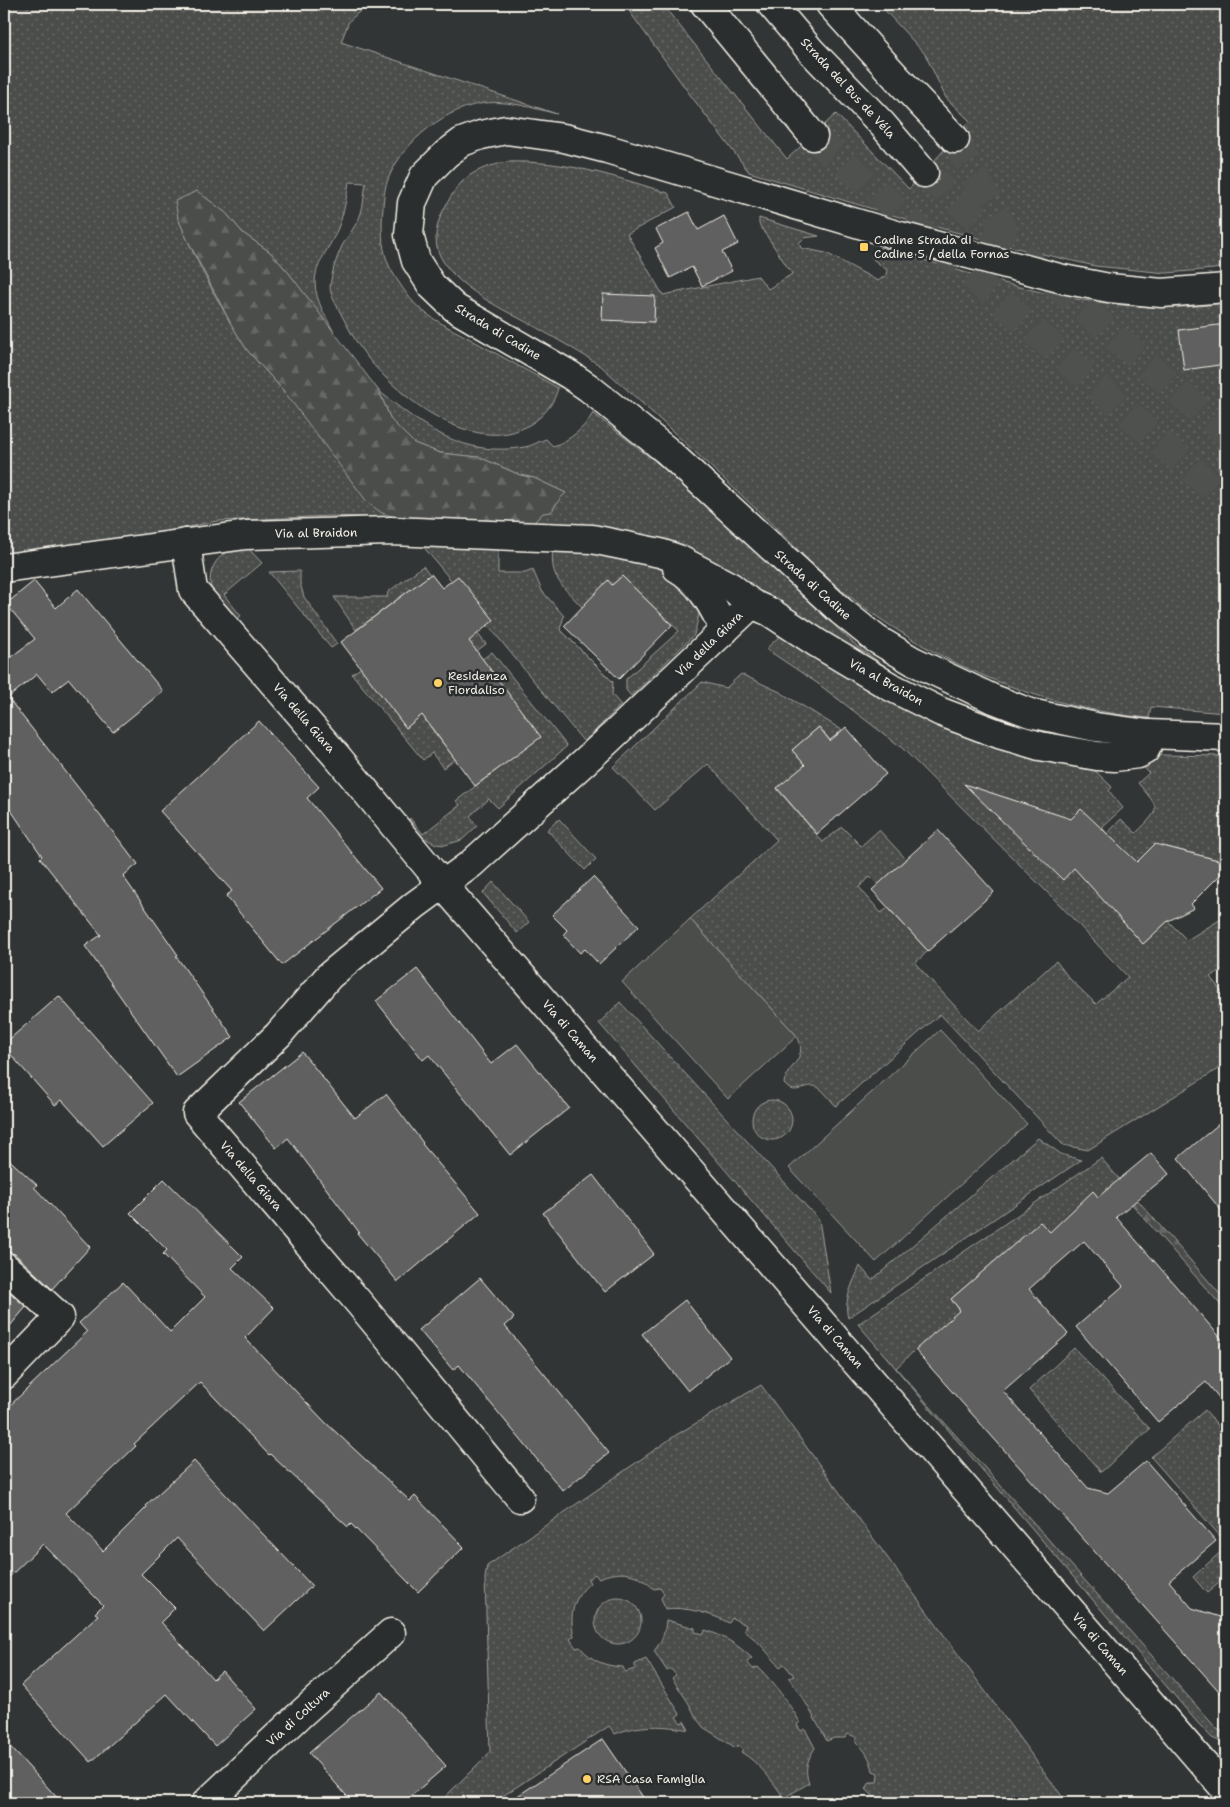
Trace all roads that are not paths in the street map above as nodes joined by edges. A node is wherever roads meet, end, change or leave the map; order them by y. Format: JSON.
{"nodes":[{"id":1,"x":706,"y":4,"type":"edge"},
{"id":2,"x":771,"y":4,"type":"edge"},
{"id":3,"x":830,"y":4,"type":"edge"},
{"id":4,"x":813,"y":136,"type":"tunnel mouth"},
{"id":5,"x":955,"y":139,"type":"tunnel mouth"},
{"id":6,"x":924,"y":173,"type":"tunnel mouth"},
{"id":7,"x":1226,"y":288,"type":"edge"},
{"id":8,"x":186,"y":543,"type":"junction"},
{"id":9,"x":630,"y":547,"type":"junction"},
{"id":10,"x":4,"y":568,"type":"edge"},
{"id":11,"x":752,"y":604,"type":"junction"},
{"id":12,"x":724,"y":631,"type":"junction"},
{"id":13,"x":1148,"y":734,"type":"junction"},
{"id":14,"x":1226,"y":737,"type":"edge"},
{"id":15,"x":443,"y":885,"type":"junction"},
{"id":16,"x":4,"y":1266,"type":"edge"},
{"id":17,"x":4,"y":1375,"type":"edge"},
{"id":18,"x":520,"y":1498,"type":"dead end"},
{"id":19,"x":391,"y":1633,"type":"dead end"},
{"id":20,"x":1226,"y":1790,"type":"edge"},
{"id":21,"x":206,"y":1803,"type":"edge"}],
"edges":[{"from":1,"to":4,"type":"main road"},
{"from":2,"to":6,"type":"main road","name":"Strada del Bus de Véla"},
{"from":3,"to":5,"type":"main road"},
{"from":7,"to":13,"type":"main road","name":"Strada di Cadine"},
{"from":8,"to":9,"type":"main road","name":"Via al Braidon"},
{"from":8,"to":10,"type":"main road","name":"Via al Braidon"},
{"from":8,"to":15,"type":"main road","name":"Via della Giara"},
{"from":9,"to":11,"type":"main road","name":"Via al Braidon"},
{"from":9,"to":12,"type":"main road","name":"Via al Braidon"},
{"from":11,"to":12,"type":"main road","name":"Via della Giara"},
{"from":11,"to":13,"type":"main road","name":"Via al Braidon"},
{"from":12,"to":15,"type":"main road","name":"Via della Giara"},
{"from":13,"to":14,"type":"main road","name":"Strada di Cadine"},
{"from":15,"to":18,"type":"main road","name":"Via della Giara"},
{"from":15,"to":20,"type":"main road","name":"Via di Caman"},
{"from":16,"to":17,"type":"main road"},
{"from":19,"to":21,"type":"main road","name":"Via di Coltura"}]}
